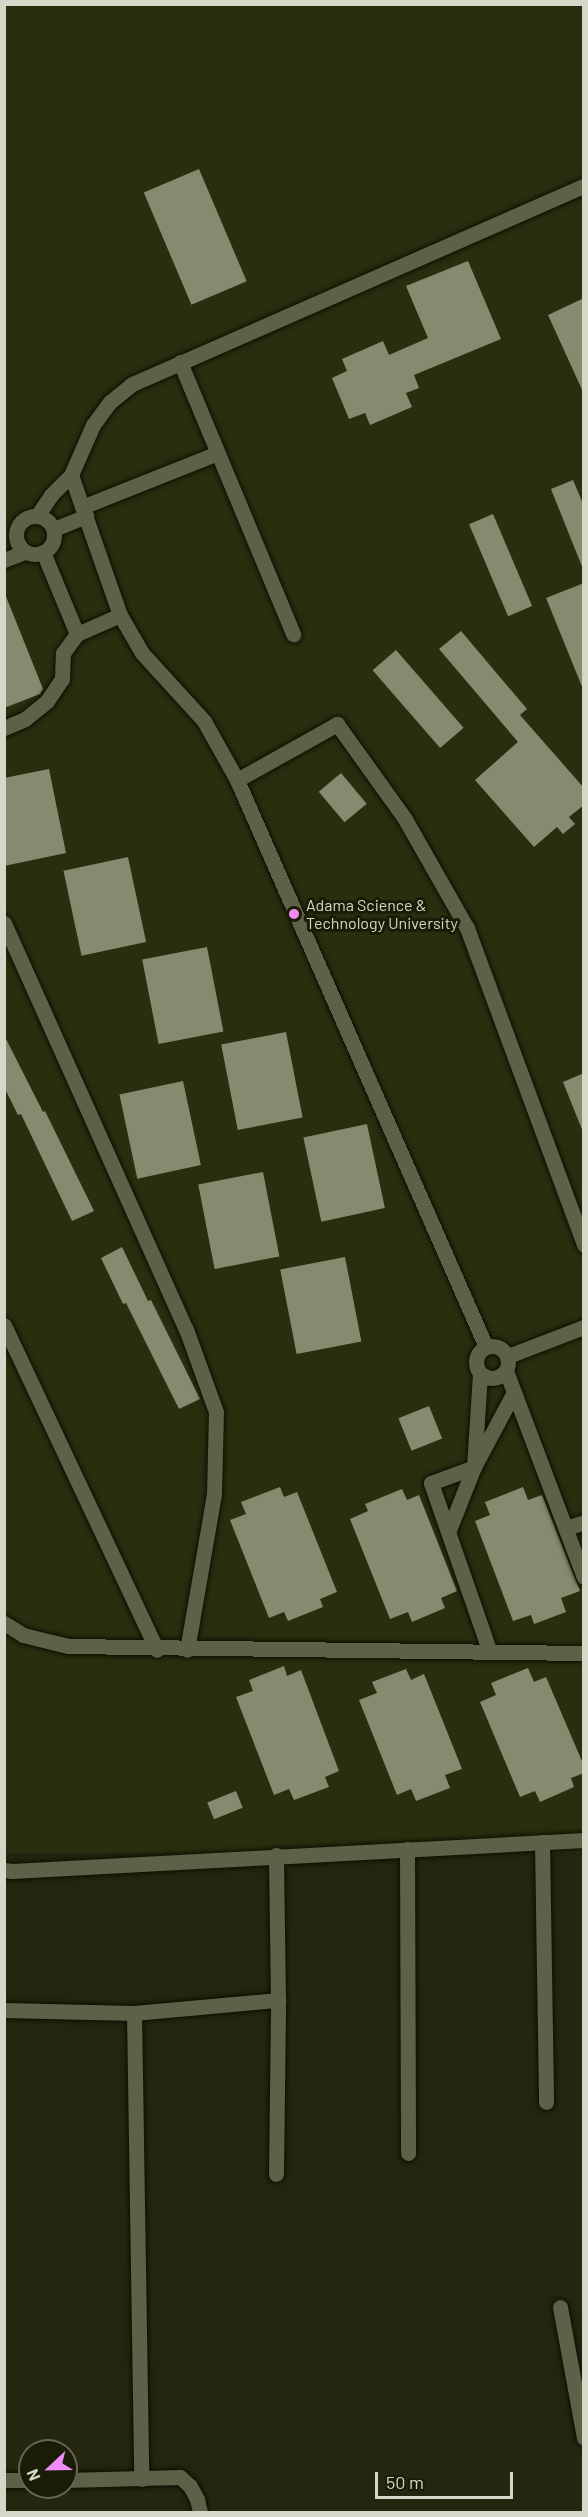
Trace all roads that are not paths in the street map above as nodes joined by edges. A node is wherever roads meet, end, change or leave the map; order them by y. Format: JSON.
{"nodes":[{"id":1,"x":584,"y":186,"type":"edge"},
{"id":2,"x":180,"y":362,"type":"junction"},
{"id":3,"x":218,"y":453,"type":"junction"},
{"id":4,"x":70,"y":476,"type":"junction"},
{"id":5,"x":84,"y":511,"type":"junction"},
{"id":6,"x":37,"y":516,"type":"junction"},
{"id":7,"x":54,"y":528,"type":"junction"},
{"id":8,"x":25,"y":552,"type":"junction"},
{"id":9,"x":43,"y":552,"type":"junction"},
{"id":10,"x":4,"y":560,"type":"edge"},
{"id":11,"x":120,"y":615,"type":"junction"},
{"id":12,"x":77,"y":634,"type":"junction"},
{"id":13,"x":293,"y":634,"type":"dead end"},
{"id":14,"x":4,"y":728,"type":"edge"},
{"id":15,"x":237,"y":780,"type":"junction"},
{"id":16,"x":4,"y":923,"type":"edge"},
{"id":17,"x":584,"y":1245,"type":"edge"},
{"id":18,"x":4,"y":1325,"type":"edge"},
{"id":19,"x":584,"y":1327,"type":"edge"},
{"id":20,"x":486,"y":1347,"type":"junction"},
{"id":21,"x":507,"y":1364,"type":"junction"},
{"id":22,"x":480,"y":1374,"type":"junction"},
{"id":23,"x":514,"y":1392,"type":"junction"},
{"id":24,"x":474,"y":1467,"type":"junction"},
{"id":25,"x":584,"y":1522,"type":"edge"},
{"id":26,"x":566,"y":1528,"type":"junction"},
{"id":27,"x":449,"y":1530,"type":"junction"},
{"id":28,"x":584,"y":1577,"type":"edge"},
{"id":29,"x":4,"y":1623,"type":"edge"},
{"id":30,"x":157,"y":1650,"type":"junction"},
{"id":31,"x":187,"y":1650,"type":"junction"},
{"id":32,"x":490,"y":1652,"type":"junction"},
{"id":33,"x":584,"y":1653,"type":"edge"},
{"id":34,"x":584,"y":1840,"type":"edge"},
{"id":35,"x":542,"y":1842,"type":"junction"},
{"id":36,"x":406,"y":1849,"type":"junction"},
{"id":37,"x":276,"y":1855,"type":"junction"},
{"id":38,"x":7,"y":1872,"type":"edge"},
{"id":39,"x":278,"y":2000,"type":"junction"},
{"id":40,"x":4,"y":2010,"type":"edge"},
{"id":41,"x":134,"y":2013,"type":"junction"},
{"id":42,"x":546,"y":2102,"type":"dead end"},
{"id":43,"x":408,"y":2153,"type":"dead end"},
{"id":44,"x":276,"y":2174,"type":"dead end"},
{"id":45,"x":560,"y":2307,"type":"dead end"},
{"id":46,"x":584,"y":2438,"type":"edge"},
{"id":47,"x":141,"y":2479,"type":"junction"},
{"id":48,"x":78,"y":2480,"type":"edge"},
{"id":49,"x":200,"y":2512,"type":"edge"}],
"edges":[{"from":1,"to":2,"type":"street"},
{"from":2,"to":3,"type":"street"},
{"from":2,"to":4,"type":"street"},
{"from":3,"to":5,"type":"street"},
{"from":3,"to":13,"type":"street"},
{"from":4,"to":5,"type":"street"},
{"from":4,"to":6,"type":"street"},
{"from":5,"to":7,"type":"street"},
{"from":5,"to":11,"type":"street"},
{"from":6,"to":7,"type":"street"},
{"from":6,"to":8,"type":"street"},
{"from":7,"to":9,"type":"street"},
{"from":8,"to":9,"type":"street"},
{"from":8,"to":10,"type":"street"},
{"from":9,"to":12,"type":"street"},
{"from":11,"to":12,"type":"street"},
{"from":11,"to":15,"type":"street"},
{"from":12,"to":14,"type":"street"},
{"from":15,"to":17,"type":"street"},
{"from":15,"to":20,"type":"street"},
{"from":16,"to":31,"type":"street"},
{"from":18,"to":30,"type":"street"},
{"from":19,"to":21,"type":"street"},
{"from":20,"to":21,"type":"street"},
{"from":20,"to":22,"type":"street"},
{"from":21,"to":22,"type":"street"},
{"from":21,"to":23,"type":"street"},
{"from":22,"to":24,"type":"street"},
{"from":23,"to":24,"type":"street"},
{"from":23,"to":26,"type":"street"},
{"from":24,"to":27,"type":"street"},
{"from":24,"to":27,"type":"street"},
{"from":25,"to":26,"type":"street"},
{"from":26,"to":28,"type":"street"},
{"from":27,"to":32,"type":"street"},
{"from":29,"to":30,"type":"street"},
{"from":30,"to":31,"type":"street"},
{"from":31,"to":32,"type":"street"},
{"from":32,"to":33,"type":"street"},
{"from":34,"to":35,"type":"street"},
{"from":35,"to":36,"type":"street"},
{"from":35,"to":42,"type":"street"},
{"from":36,"to":37,"type":"street"},
{"from":36,"to":43,"type":"street"},
{"from":37,"to":38,"type":"street"},
{"from":37,"to":39,"type":"street"},
{"from":39,"to":41,"type":"street"},
{"from":39,"to":44,"type":"street"},
{"from":40,"to":41,"type":"street"},
{"from":41,"to":47,"type":"street"},
{"from":45,"to":46,"type":"street"},
{"from":47,"to":48,"type":"street"},
{"from":47,"to":49,"type":"street"}]}
